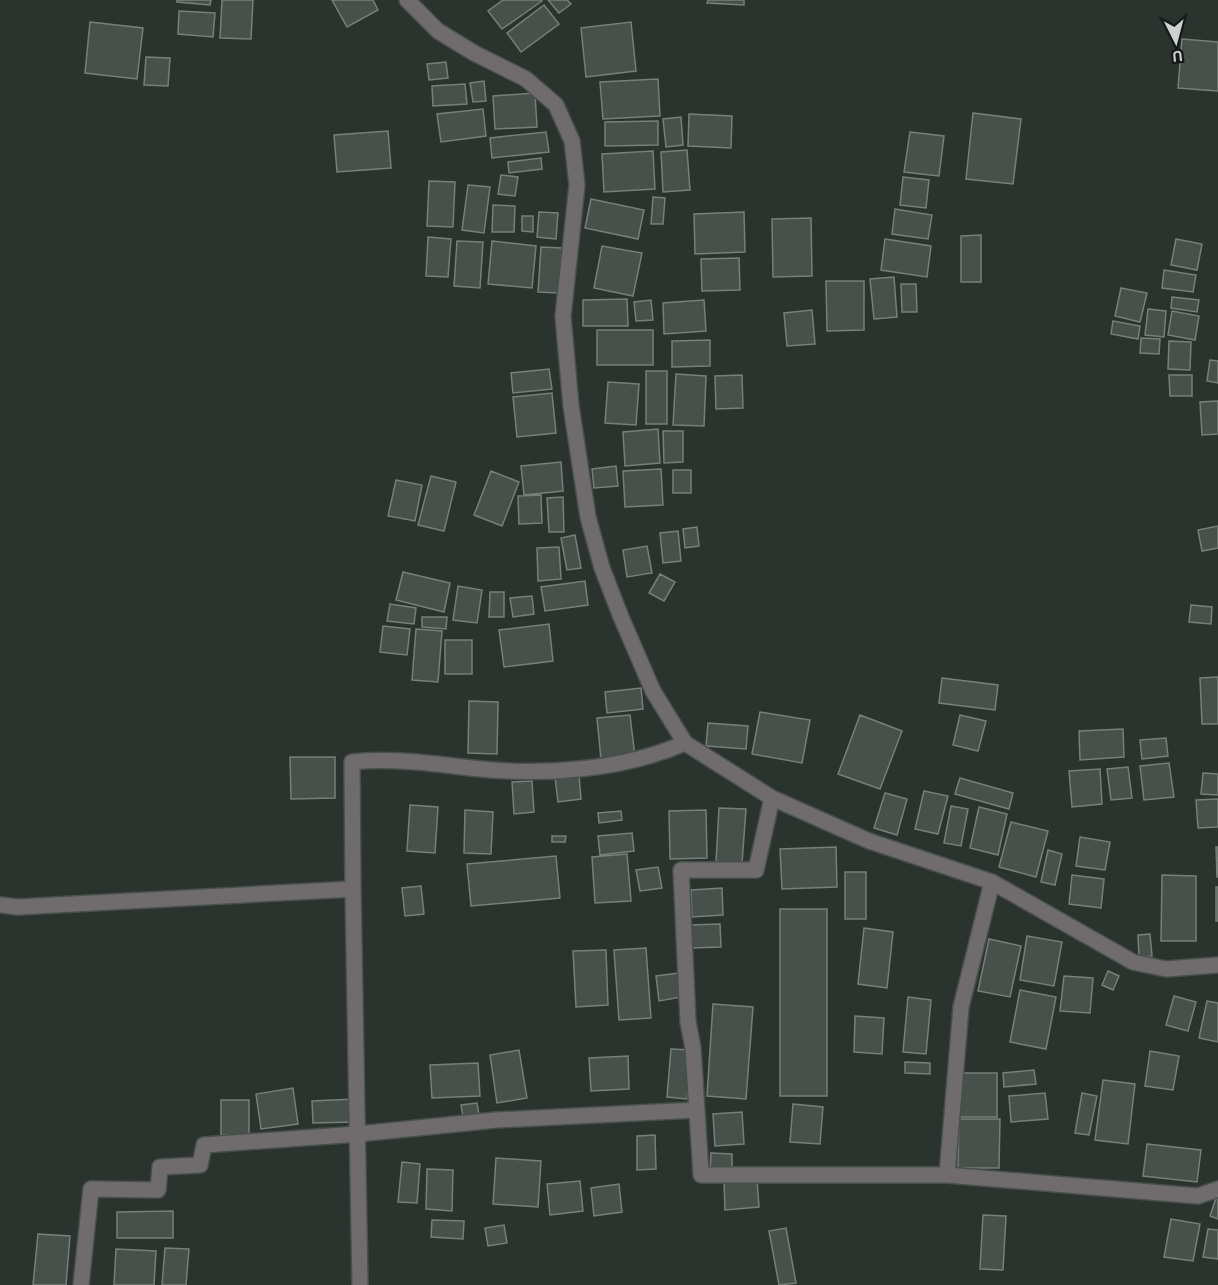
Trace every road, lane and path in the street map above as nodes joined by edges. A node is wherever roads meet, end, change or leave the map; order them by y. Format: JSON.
{"nodes":[{"id":1,"x":407,"y":0,"type":"edge"},
{"id":2,"x":685,"y":743,"type":"junction"},
{"id":3,"x":772,"y":798,"type":"junction"},
{"id":4,"x":992,"y":882,"type":"junction"},
{"id":5,"x":353,"y":889,"type":"junction"},
{"id":6,"x":0,"y":905,"type":"edge"},
{"id":7,"x":1218,"y":965,"type":"edge"},
{"id":8,"x":696,"y":1110,"type":"junction"},
{"id":9,"x":358,"y":1134,"type":"junction"},
{"id":10,"x":947,"y":1175,"type":"junction"},
{"id":11,"x":1218,"y":1189,"type":"edge"},
{"id":12,"x":81,"y":1285,"type":"edge"},
{"id":13,"x":360,"y":1285,"type":"edge"}],
"edges":[{"from":1,"to":2,"type":"street"},
{"from":2,"to":3,"type":"street"},
{"from":2,"to":5,"type":"street"},
{"from":3,"to":4,"type":"street"},
{"from":3,"to":8,"type":"street"},
{"from":4,"to":7,"type":"street"},
{"from":4,"to":10,"type":"street"},
{"from":5,"to":6,"type":"street"},
{"from":5,"to":9,"type":"street"},
{"from":8,"to":9,"type":"street"},
{"from":8,"to":10,"type":"street"},
{"from":9,"to":12,"type":"street"},
{"from":9,"to":13,"type":"street"},
{"from":10,"to":11,"type":"street"}]}
